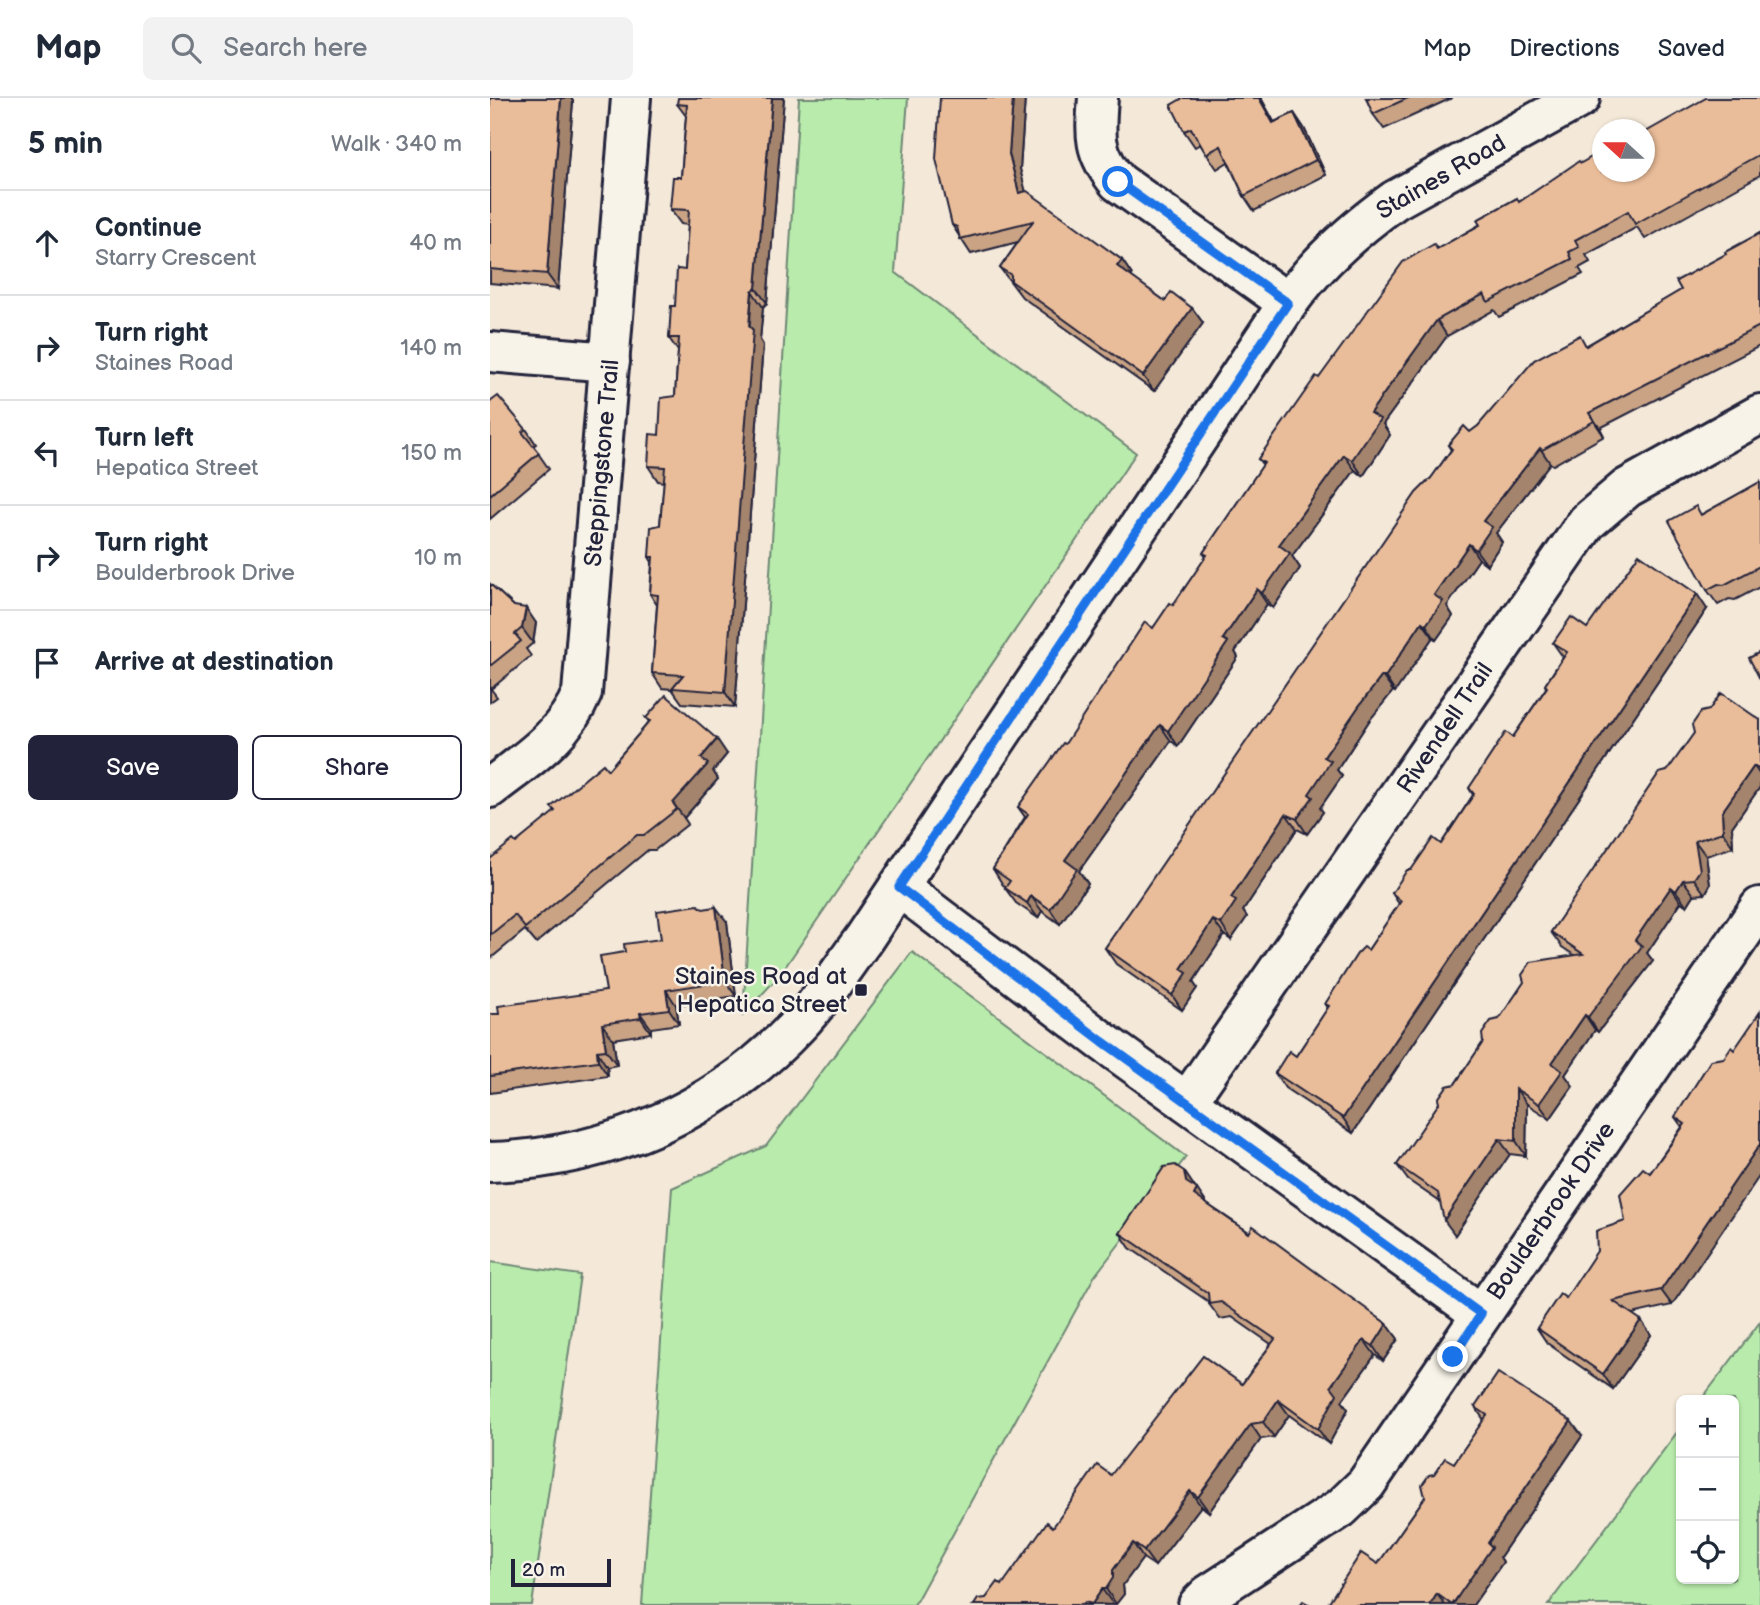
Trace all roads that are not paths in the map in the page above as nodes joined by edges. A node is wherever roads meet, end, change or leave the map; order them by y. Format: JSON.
{"nodes":[{"id":1,"x":631,"y":98,"type":"edge"},
{"id":2,"x":1098,"y":98,"type":"edge"},
{"id":3,"x":1580,"y":98,"type":"edge"},
{"id":4,"x":1542,"y":107,"type":"edge"},
{"id":5,"x":1288,"y":303,"type":"junction"},
{"id":6,"x":490,"y":352,"type":"edge"},
{"id":7,"x":610,"y":362,"type":"junction"},
{"id":8,"x":1760,"y":414,"type":"edge"},
{"id":9,"x":490,"y":788,"type":"edge"},
{"id":10,"x":899,"y":887,"type":"junction"},
{"id":11,"x":1760,"y":907,"type":"edge"},
{"id":12,"x":1187,"y":1102,"type":"junction"},
{"id":13,"x":490,"y":1163,"type":"edge"},
{"id":14,"x":1481,"y":1314,"type":"junction"},
{"id":15,"x":1198,"y":1605,"type":"edge"}],
"edges":[{"from":1,"to":7,"type":"street","name":"Steppingstone Trail"},
{"from":2,"to":5,"type":"street"},
{"from":3,"to":4,"type":"street","name":"Staines Road"},
{"from":4,"to":5,"type":"street","name":"Staines Road"},
{"from":5,"to":10,"type":"street","name":"Staines Road"},
{"from":6,"to":7,"type":"street"},
{"from":7,"to":9,"type":"street","name":"Steppingstone Trail"},
{"from":8,"to":12,"type":"street","name":"Rivendell Trail"},
{"from":10,"to":12,"type":"street"},
{"from":10,"to":13,"type":"street","name":"Staines Road"},
{"from":11,"to":14,"type":"street","name":"Boulderbrook Drive"},
{"from":12,"to":14,"type":"street"},
{"from":14,"to":15,"type":"street","name":"Boulderbrook Drive"}]}
